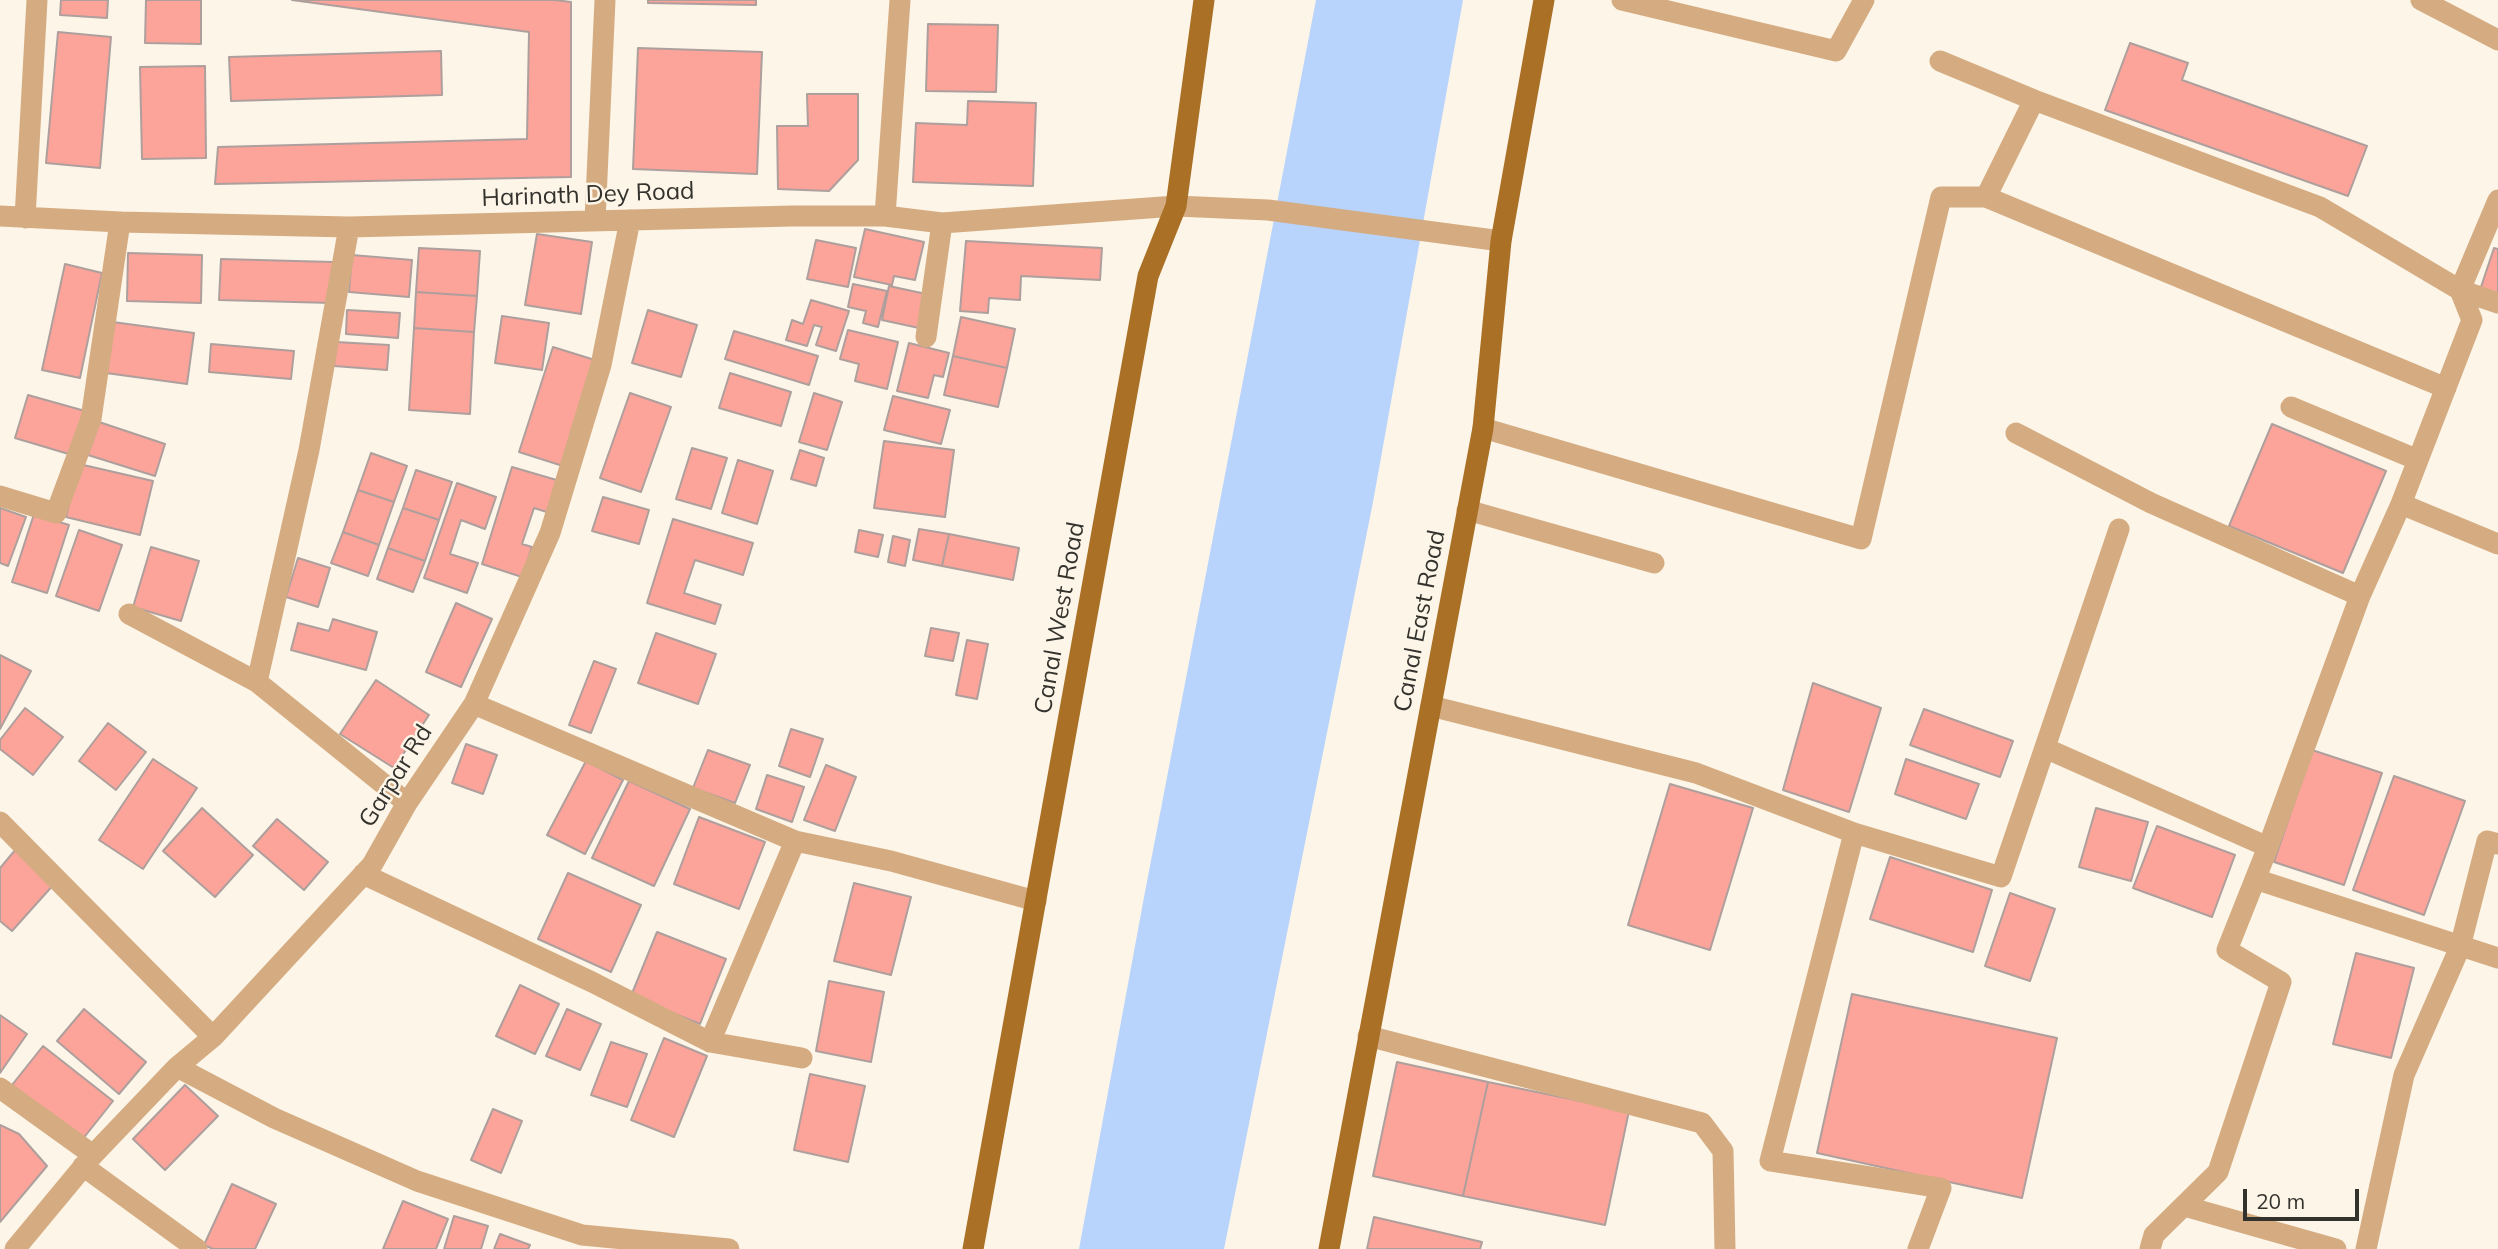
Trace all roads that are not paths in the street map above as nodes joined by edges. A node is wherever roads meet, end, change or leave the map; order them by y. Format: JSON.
{"nodes":[{"id":1,"x":37,"y":0,"type":"edge"},
{"id":2,"x":606,"y":0,"type":"edge"},
{"id":3,"x":900,"y":0,"type":"edge"},
{"id":4,"x":1204,"y":0,"type":"edge"},
{"id":5,"x":1544,"y":0,"type":"edge"},
{"id":6,"x":1622,"y":0,"type":"edge"},
{"id":7,"x":1864,"y":0,"type":"edge"},
{"id":8,"x":2421,"y":0,"type":"edge"},
{"id":9,"x":2498,"y":40,"type":"edge"},
{"id":10,"x":1940,"y":61,"type":"dead end"},
{"id":11,"x":2034,"y":100,"type":"junction"},
{"id":12,"x":1986,"y":197,"type":"junction"},
{"id":13,"x":2498,"y":200,"type":"edge"},
{"id":14,"x":1176,"y":206,"type":"junction"},
{"id":15,"x":0,"y":216,"type":"edge"},
{"id":16,"x":885,"y":216,"type":"junction"},
{"id":17,"x":25,"y":218,"type":"junction"},
{"id":18,"x":631,"y":220,"type":"junction"},
{"id":19,"x":596,"y":221,"type":"junction"},
{"id":20,"x":120,"y":222,"type":"junction"},
{"id":21,"x":942,"y":223,"type":"junction"},
{"id":22,"x":349,"y":227,"type":"junction"},
{"id":23,"x":1501,"y":241,"type":"junction"},
{"id":24,"x":2460,"y":290,"type":"junction"},
{"id":25,"x":2498,"y":303,"type":"edge"},
{"id":26,"x":926,"y":337,"type":"dead end"},
{"id":27,"x":2446,"y":387,"type":"junction"},
{"id":28,"x":2291,"y":407,"type":"dead end"},
{"id":29,"x":1483,"y":428,"type":"junction"},
{"id":30,"x":2016,"y":433,"type":"dead end"},
{"id":31,"x":2418,"y":460,"type":"junction"},
{"id":32,"x":0,"y":496,"type":"edge"},
{"id":33,"x":2401,"y":504,"type":"junction"},
{"id":34,"x":1468,"y":510,"type":"junction"},
{"id":35,"x":2119,"y":529,"type":"dead end"},
{"id":36,"x":2498,"y":544,"type":"edge"},
{"id":37,"x":1654,"y":562,"type":"dead end"},
{"id":38,"x":2360,"y":596,"type":"junction"},
{"id":39,"x":129,"y":614,"type":"dead end"},
{"id":40,"x":257,"y":682,"type":"junction"},
{"id":41,"x":474,"y":704,"type":"junction"},
{"id":42,"x":1431,"y":706,"type":"junction"},
{"id":43,"x":2045,"y":748,"type":"junction"},
{"id":44,"x":407,"y":803,"type":"junction"},
{"id":45,"x":0,"y":822,"type":"edge"},
{"id":46,"x":1854,"y":833,"type":"junction"},
{"id":47,"x":795,"y":841,"type":"junction"},
{"id":48,"x":2498,"y":844,"type":"edge"},
{"id":49,"x":2268,"y":848,"type":"junction"},
{"id":50,"x":363,"y":874,"type":"junction"},
{"id":51,"x":2255,"y":879,"type":"junction"},
{"id":52,"x":1036,"y":901,"type":"junction"},
{"id":53,"x":2460,"y":947,"type":"junction"},
{"id":54,"x":2498,"y":958,"type":"edge"},
{"id":55,"x":1368,"y":1036,"type":"junction"},
{"id":56,"x":214,"y":1037,"type":"junction"},
{"id":57,"x":710,"y":1042,"type":"junction"},
{"id":58,"x":802,"y":1058,"type":"dead end"},
{"id":59,"x":177,"y":1067,"type":"junction"},
{"id":60,"x":0,"y":1088,"type":"edge"},
{"id":61,"x":88,"y":1160,"type":"junction"},
{"id":62,"x":2184,"y":1206,"type":"junction"},
{"id":63,"x":15,"y":1249,"type":"edge"},
{"id":64,"x":197,"y":1249,"type":"edge"},
{"id":65,"x":729,"y":1249,"type":"edge"},
{"id":66,"x":973,"y":1249,"type":"edge"},
{"id":67,"x":1329,"y":1249,"type":"edge"},
{"id":68,"x":1725,"y":1249,"type":"edge"},
{"id":69,"x":1918,"y":1249,"type":"edge"},
{"id":70,"x":2150,"y":1249,"type":"edge"},
{"id":71,"x":2336,"y":1249,"type":"edge"},
{"id":72,"x":2366,"y":1249,"type":"edge"}],
"edges":[{"from":1,"to":17,"type":"street"},
{"from":2,"to":19,"type":"street"},
{"from":3,"to":16,"type":"street"},
{"from":4,"to":14,"type":"main road","name":"Canal West Road"},
{"from":5,"to":23,"type":"main road","name":"Canal East Road"},
{"from":6,"to":7,"type":"street"},
{"from":8,"to":9,"type":"street"},
{"from":10,"to":11,"type":"street"},
{"from":11,"to":12,"type":"street"},
{"from":11,"to":24,"type":"street"},
{"from":12,"to":27,"type":"street"},
{"from":12,"to":29,"type":"street"},
{"from":13,"to":24,"type":"street"},
{"from":14,"to":21,"type":"street","name":"Harinath Dey Road"},
{"from":14,"to":23,"type":"street","name":"Harinath Dey Road"},
{"from":14,"to":52,"type":"main road","name":"Canal West Road"},
{"from":15,"to":17,"type":"street","name":"Harinath Dey Road"},
{"from":16,"to":18,"type":"street","name":"Harinath Dey Road"},
{"from":16,"to":21,"type":"street","name":"Harinath Dey Road"},
{"from":17,"to":20,"type":"street","name":"Harinath Dey Road"},
{"from":18,"to":19,"type":"street","name":"Harinath Dey Road"},
{"from":18,"to":41,"type":"street","name":"Garpar Rd"},
{"from":19,"to":22,"type":"street","name":"Harinath Dey Road"},
{"from":20,"to":22,"type":"street","name":"Harinath Dey Road"},
{"from":20,"to":32,"type":"street"},
{"from":21,"to":26,"type":"street"},
{"from":22,"to":40,"type":"street"},
{"from":23,"to":29,"type":"main road","name":"Canal East Road"},
{"from":24,"to":25,"type":"street"},
{"from":24,"to":27,"type":"street"},
{"from":27,"to":31,"type":"street"},
{"from":28,"to":31,"type":"street"},
{"from":29,"to":34,"type":"main road","name":"Canal East Road"},
{"from":30,"to":38,"type":"street"},
{"from":31,"to":33,"type":"street"},
{"from":33,"to":36,"type":"street"},
{"from":33,"to":38,"type":"street"},
{"from":34,"to":37,"type":"street"},
{"from":34,"to":42,"type":"main road","name":"Canal East Road"},
{"from":35,"to":43,"type":"street"},
{"from":38,"to":49,"type":"street"},
{"from":39,"to":40,"type":"street"},
{"from":40,"to":44,"type":"street"},
{"from":41,"to":44,"type":"street","name":"Garpar Rd"},
{"from":41,"to":47,"type":"street"},
{"from":42,"to":46,"type":"street"},
{"from":42,"to":55,"type":"main road","name":"Canal East Road"},
{"from":43,"to":46,"type":"street"},
{"from":43,"to":49,"type":"street"},
{"from":44,"to":50,"type":"street","name":"Garpar Rd"},
{"from":45,"to":56,"type":"street"},
{"from":46,"to":69,"type":"street"},
{"from":47,"to":52,"type":"street"},
{"from":47,"to":57,"type":"street"},
{"from":48,"to":53,"type":"street"},
{"from":49,"to":51,"type":"street"},
{"from":50,"to":56,"type":"street","name":"Garpar Rd"},
{"from":50,"to":57,"type":"street"},
{"from":51,"to":53,"type":"street"},
{"from":51,"to":62,"type":"street"},
{"from":52,"to":66,"type":"main road","name":"Canal West Road"},
{"from":53,"to":54,"type":"street"},
{"from":53,"to":72,"type":"street"},
{"from":55,"to":67,"type":"main road","name":"Canal East Road"},
{"from":55,"to":68,"type":"street"},
{"from":56,"to":59,"type":"street","name":"Garpar Rd"},
{"from":57,"to":58,"type":"street"},
{"from":59,"to":61,"type":"street","name":"Garpar Rd"},
{"from":59,"to":65,"type":"street"},
{"from":60,"to":61,"type":"street"},
{"from":61,"to":63,"type":"street","name":"Garpar Rd"},
{"from":61,"to":64,"type":"street"},
{"from":62,"to":70,"type":"street"},
{"from":62,"to":71,"type":"street"}]}
